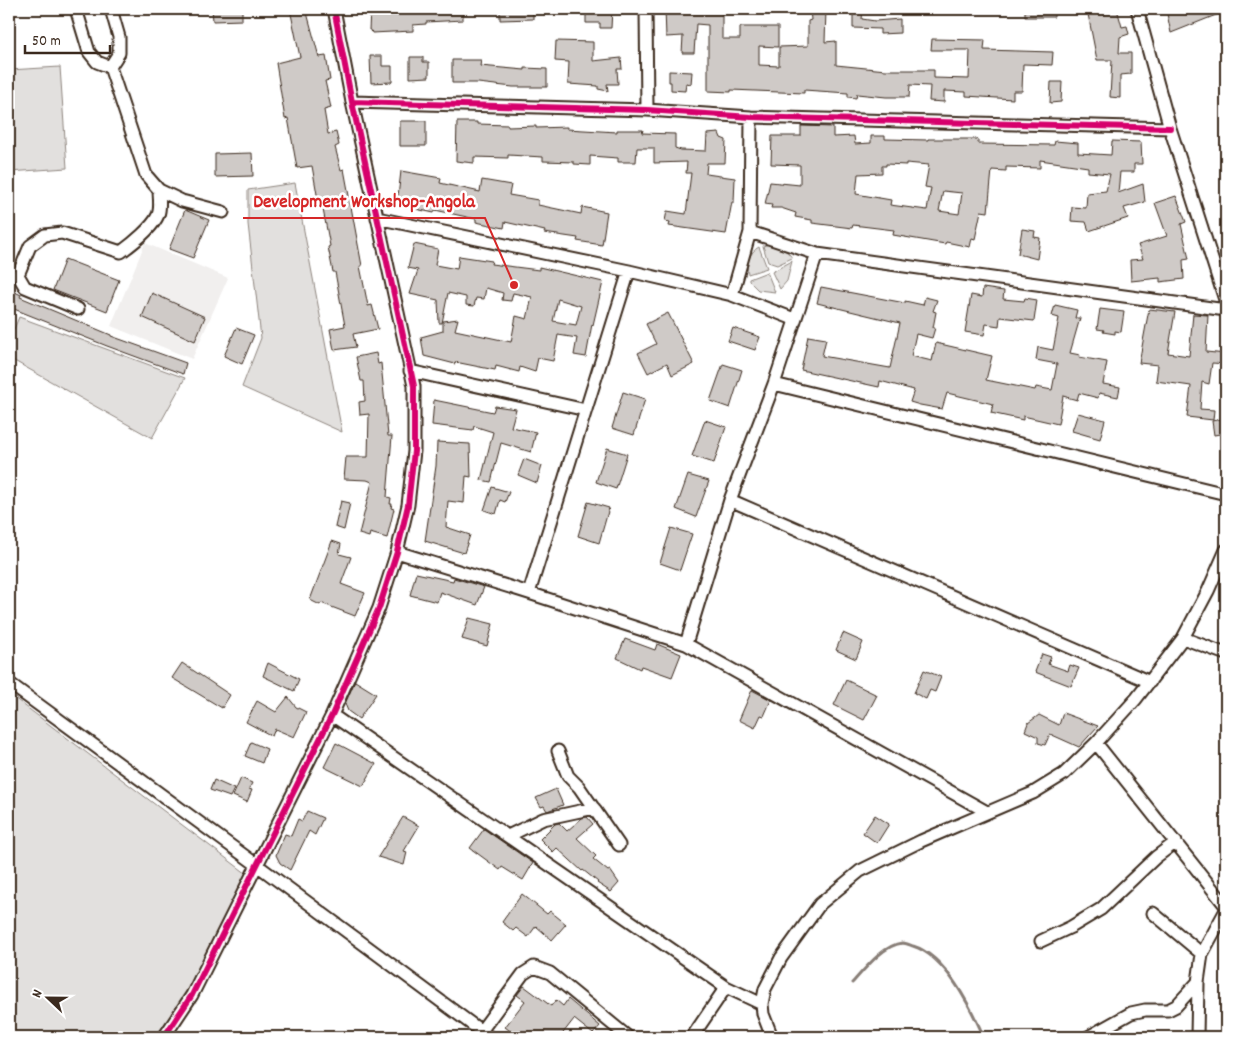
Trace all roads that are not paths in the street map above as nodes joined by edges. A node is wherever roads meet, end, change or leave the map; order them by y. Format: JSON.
{"nodes":[{"id":1,"x":76,"y":9,"type":"edge"},
{"id":2,"x":111,"y":9,"type":"edge"},
{"id":3,"x":334,"y":9,"type":"edge"},
{"id":4,"x":646,"y":9,"type":"edge"},
{"id":5,"x":1137,"y":9,"type":"edge"},
{"id":6,"x":110,"y":67,"type":"junction"},
{"id":7,"x":352,"y":102,"type":"junction"},
{"id":8,"x":647,"y":110,"type":"junction"},
{"id":9,"x":751,"y":117,"type":"junction"},
{"id":10,"x":1170,"y":128,"type":"junction"},
{"id":11,"x":159,"y":190,"type":"junction"},
{"id":12,"x":223,"y":212,"type":"dead end"},
{"id":13,"x":377,"y":218,"type":"junction"},
{"id":14,"x":750,"y":232,"type":"junction"},
{"id":15,"x":817,"y":254,"type":"junction"},
{"id":16,"x":629,"y":271,"type":"junction"},
{"id":17,"x":732,"y":296,"type":"junction"},
{"id":18,"x":1226,"y":303,"type":"edge"},
{"id":19,"x":78,"y":309,"type":"dead end"},
{"id":20,"x":1226,"y":310,"type":"edge"},
{"id":21,"x":794,"y":319,"type":"junction"},
{"id":22,"x":410,"y":371,"type":"junction"},
{"id":23,"x":774,"y":384,"type":"junction"},
{"id":24,"x":586,"y":410,"type":"junction"},
{"id":25,"x":1226,"y":494,"type":"edge"},
{"id":26,"x":730,"y":500,"type":"junction"},
{"id":27,"x":1226,"y":550,"type":"edge"},
{"id":28,"x":397,"y":552,"type":"junction"},
{"id":29,"x":529,"y":593,"type":"junction"},
{"id":30,"x":1183,"y":638,"type":"junction"},
{"id":31,"x":686,"y":644,"type":"junction"},
{"id":32,"x":1226,"y":654,"type":"edge"},
{"id":33,"x":1150,"y":682,"type":"junction"},
{"id":34,"x":9,"y":683,"type":"edge"},
{"id":35,"x":332,"y":715,"type":"junction"},
{"id":36,"x":1096,"y":743,"type":"junction"},
{"id":37,"x":558,"y":751,"type":"dead end"},
{"id":38,"x":594,"y":808,"type":"junction"},
{"id":39,"x":987,"y":812,"type":"junction"},
{"id":40,"x":508,"y":836,"type":"junction"},
{"id":41,"x":1176,"y":842,"type":"junction"},
{"id":42,"x":619,"y":845,"type":"dead end"},
{"id":43,"x":257,"y":864,"type":"junction"},
{"id":44,"x":1226,"y":908,"type":"edge"},
{"id":45,"x":1153,"y":913,"type":"dead end"},
{"id":46,"x":1042,"y":941,"type":"dead end"},
{"id":47,"x":1202,"y":954,"type":"junction"},
{"id":48,"x":1198,"y":982,"type":"junction"},
{"id":49,"x":726,"y":987,"type":"junction"},
{"id":50,"x":762,"y":1004,"type":"junction"},
{"id":51,"x":485,"y":1034,"type":"edge"},
{"id":52,"x":164,"y":1037,"type":"edge"},
{"id":53,"x":628,"y":1037,"type":"edge"},
{"id":54,"x":692,"y":1037,"type":"edge"},
{"id":55,"x":772,"y":1037,"type":"edge"},
{"id":56,"x":1088,"y":1037,"type":"edge"},
{"id":57,"x":1197,"y":1037,"type":"edge"}],
"edges":[{"from":1,"to":6,"type":"street"},
{"from":2,"to":6,"type":"street"},
{"from":3,"to":7,"type":"street"},
{"from":4,"to":8,"type":"street"},
{"from":5,"to":10,"type":"street"},
{"from":6,"to":11,"type":"street"},
{"from":7,"to":8,"type":"street"},
{"from":7,"to":13,"type":"street"},
{"from":8,"to":9,"type":"street"},
{"from":9,"to":10,"type":"street"},
{"from":9,"to":14,"type":"street"},
{"from":10,"to":18,"type":"street"},
{"from":11,"to":12,"type":"street"},
{"from":11,"to":19,"type":"street"},
{"from":13,"to":16,"type":"street"},
{"from":13,"to":22,"type":"street"},
{"from":14,"to":15,"type":"street"},
{"from":14,"to":17,"type":"street"},
{"from":15,"to":20,"type":"street"},
{"from":15,"to":21,"type":"street"},
{"from":16,"to":17,"type":"street"},
{"from":16,"to":24,"type":"street"},
{"from":17,"to":21,"type":"street"},
{"from":21,"to":23,"type":"street"},
{"from":22,"to":24,"type":"street"},
{"from":22,"to":28,"type":"street"},
{"from":23,"to":25,"type":"street"},
{"from":23,"to":26,"type":"street"},
{"from":24,"to":29,"type":"street"},
{"from":26,"to":31,"type":"street"},
{"from":26,"to":33,"type":"street"},
{"from":27,"to":30,"type":"street"},
{"from":28,"to":29,"type":"street"},
{"from":28,"to":35,"type":"street"},
{"from":29,"to":31,"type":"street"},
{"from":30,"to":32,"type":"street"},
{"from":30,"to":33,"type":"street"},
{"from":31,"to":39,"type":"street"},
{"from":33,"to":36,"type":"street"},
{"from":34,"to":43,"type":"street"},
{"from":35,"to":40,"type":"street"},
{"from":35,"to":43,"type":"street"},
{"from":36,"to":39,"type":"street"},
{"from":36,"to":41,"type":"street"},
{"from":37,"to":38,"type":"street"},
{"from":38,"to":40,"type":"street"},
{"from":38,"to":42,"type":"street"},
{"from":39,"to":50,"type":"street"},
{"from":40,"to":49,"type":"street"},
{"from":41,"to":44,"type":"street"},
{"from":41,"to":46,"type":"street"},
{"from":43,"to":51,"type":"street"},
{"from":43,"to":52,"type":"street"},
{"from":44,"to":47,"type":"street"},
{"from":45,"to":47,"type":"street"},
{"from":47,"to":48,"type":"street"},
{"from":48,"to":56,"type":"street"},
{"from":48,"to":57,"type":"street"},
{"from":49,"to":50,"type":"street"},
{"from":49,"to":54,"type":"street"},
{"from":50,"to":55,"type":"street"},
{"from":51,"to":53,"type":"street"}]}
